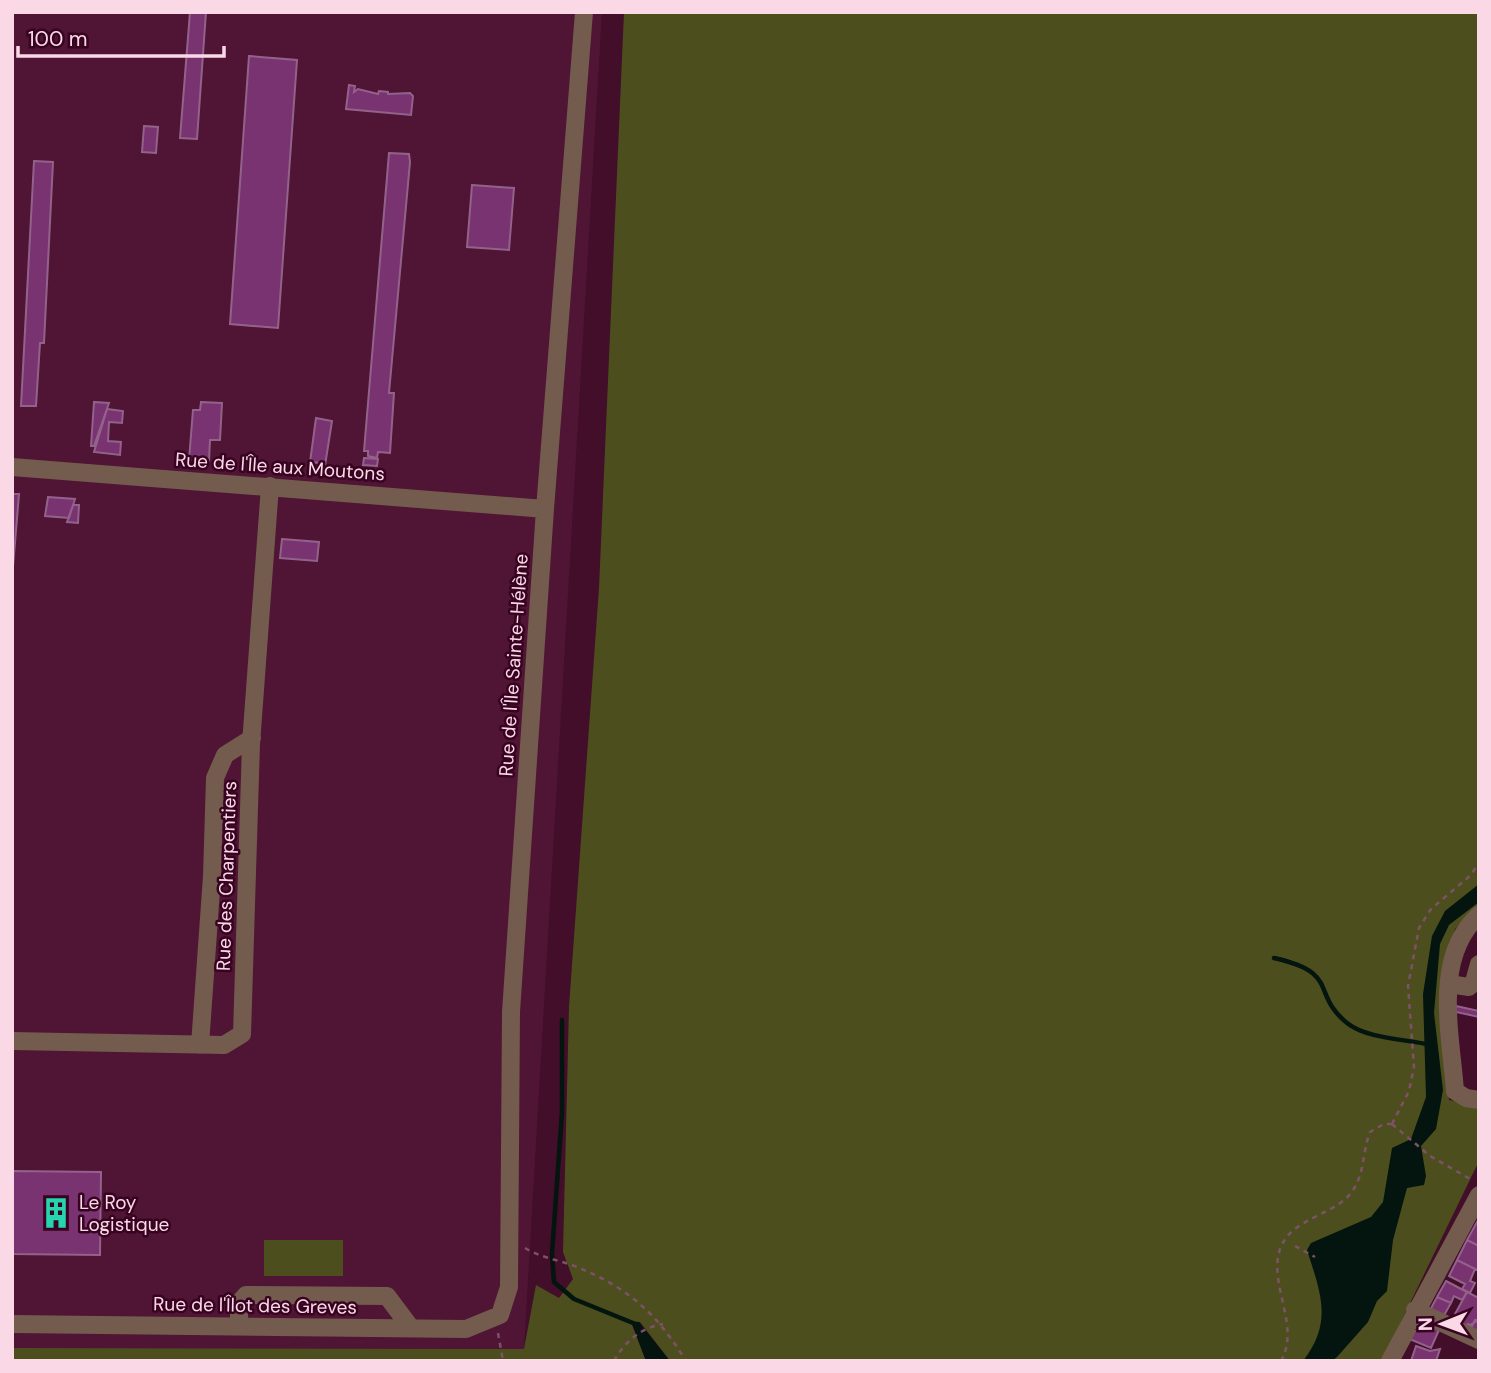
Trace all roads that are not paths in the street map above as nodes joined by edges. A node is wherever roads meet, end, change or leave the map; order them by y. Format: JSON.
{"nodes":[{"id":1,"x":584,"y":12,"type":"edge"},
{"id":2,"x":12,"y":467,"type":"edge"},
{"id":3,"x":270,"y":486,"type":"junction"},
{"id":4,"x":545,"y":509,"type":"junction"},
{"id":5,"x":252,"y":738,"type":"junction"},
{"id":6,"x":1479,"y":915,"type":"edge"},
{"id":7,"x":1479,"y":964,"type":"edge"},
{"id":8,"x":1449,"y":984,"type":"junction"},
{"id":9,"x":12,"y":1041,"type":"edge"},
{"id":10,"x":200,"y":1045,"type":"junction"},
{"id":11,"x":1479,"y":1100,"type":"edge"},
{"id":12,"x":1479,"y":1195,"type":"edge"},
{"id":13,"x":1415,"y":1310,"type":"junction"},
{"id":14,"x":495,"y":1318,"type":"joint"},
{"id":15,"x":12,"y":1324,"type":"edge"},
{"id":16,"x":239,"y":1326,"type":"junction"},
{"id":17,"x":411,"y":1328,"type":"junction"},
{"id":18,"x":1479,"y":1340,"type":"edge"},
{"id":19,"x":1390,"y":1361,"type":"edge"}],
"edges":[{"from":1,"to":4,"type":"street","name":"Rue de l'Île Sainte-Hélène"},
{"from":2,"to":3,"type":"street","name":"Rue de l'Île aux Moutons"},
{"from":3,"to":4,"type":"street","name":"Rue de l'Île aux Moutons"},
{"from":3,"to":5,"type":"street","name":"Rue des Charpentiers"},
{"from":4,"to":14,"type":"street","name":"Rue de l'Île Sainte-Hélène"},
{"from":5,"to":10,"type":"street"},
{"from":5,"to":10,"type":"street","name":"Rue des Charpentiers"},
{"from":6,"to":8,"type":"street"},
{"from":7,"to":8,"type":"street"},
{"from":8,"to":11,"type":"street"},
{"from":9,"to":10,"type":"street","name":"Rue des Charpentiers"},
{"from":12,"to":13,"type":"street"},
{"from":13,"to":18,"type":"street"},
{"from":13,"to":19,"type":"street"},
{"from":14,"to":17,"type":"street","name":"Rue de l'Îlot des Greves"},
{"from":15,"to":16,"type":"street","name":"Rue de l'Îlot des Greves"},
{"from":16,"to":17,"type":"street","name":"Rue de l'Îlot des Greves"},
{"from":16,"to":17,"type":"street"}]}
